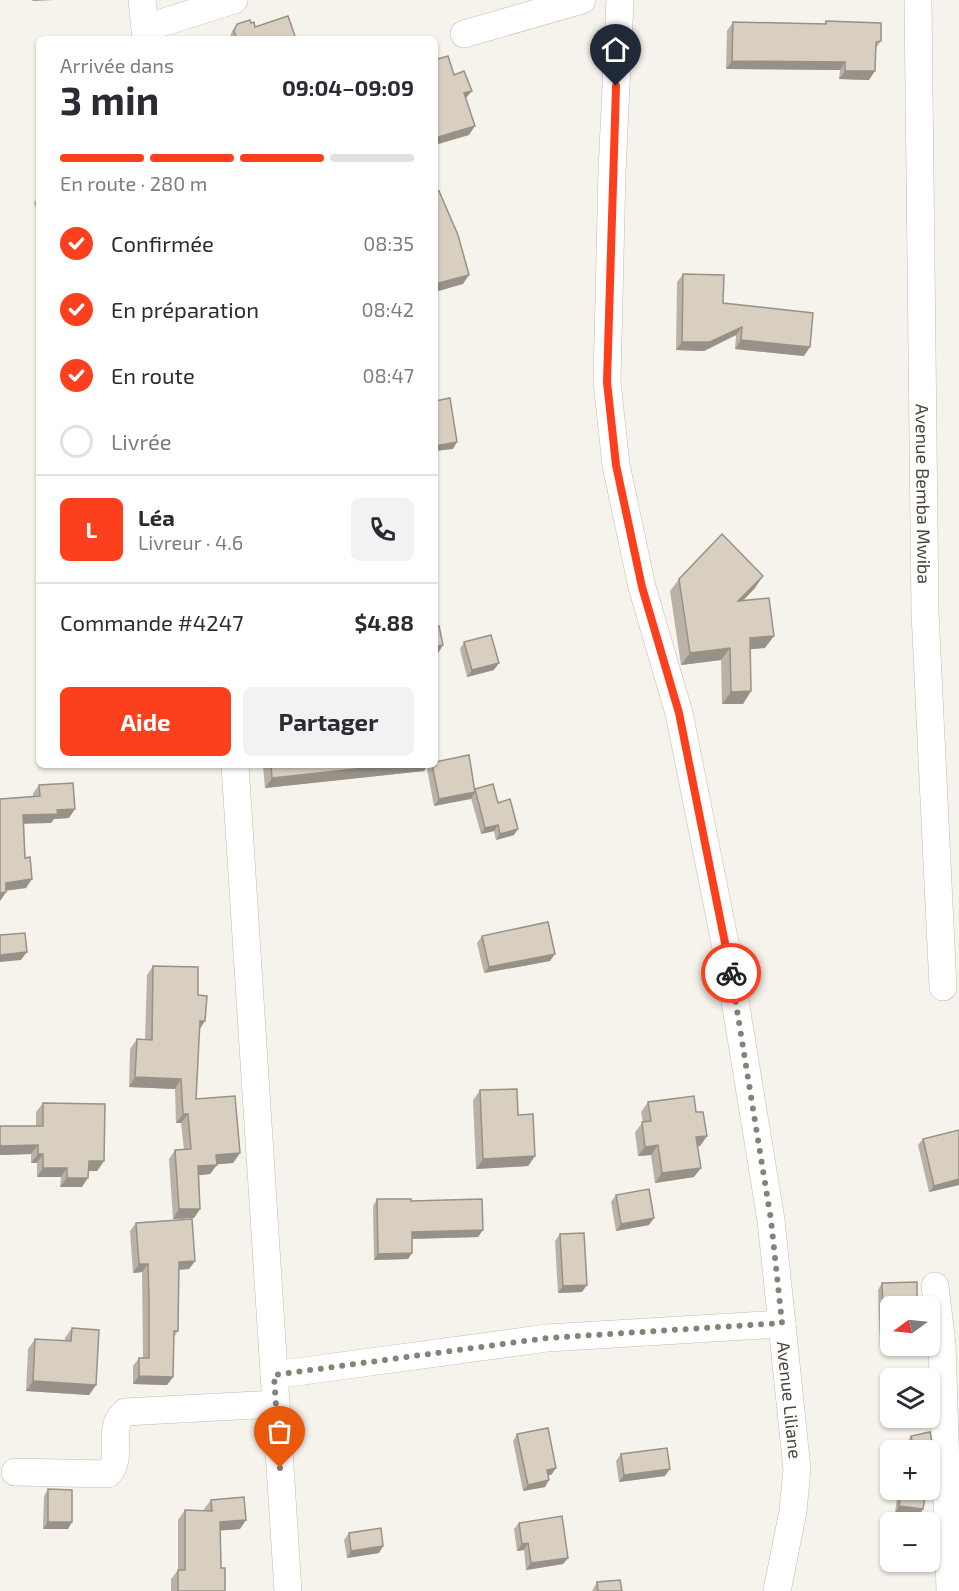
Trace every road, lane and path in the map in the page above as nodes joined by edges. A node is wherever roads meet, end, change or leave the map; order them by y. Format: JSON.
{"nodes":[{"id":1,"x":142,"y":0,"type":"edge"},
{"id":2,"x":234,"y":0,"type":"edge"},
{"id":3,"x":582,"y":0,"type":"edge"},
{"id":4,"x":620,"y":0,"type":"edge"},
{"id":5,"x":918,"y":0,"type":"edge"},
{"id":6,"x":146,"y":34,"type":"edge"},
{"id":7,"x":464,"y":34,"type":"dead end"},
{"id":8,"x":235,"y":768,"type":"edge"},
{"id":9,"x":943,"y":987,"type":"dead end"},
{"id":10,"x":935,"y":1286,"type":"dead end"},
{"id":11,"x":782,"y":1323,"type":"junction"},
{"id":12,"x":950,"y":1344,"type":"edge"},
{"id":13,"x":274,"y":1375,"type":"junction"},
{"id":14,"x":276,"y":1404,"type":"junction"},
{"id":15,"x":15,"y":1472,"type":"dead end"},
{"id":16,"x":288,"y":1591,"type":"edge"},
{"id":17,"x":777,"y":1591,"type":"edge"},
{"id":18,"x":950,"y":1591,"type":"edge"}],
"edges":[{"from":1,"to":6,"type":"street"},
{"from":2,"to":6,"type":"street"},
{"from":3,"to":7,"type":"street"},
{"from":4,"to":11,"type":"street","name":"Avenue Liliane"},
{"from":5,"to":9,"type":"street","name":"Avenue Bemba Mwiba"},
{"from":8,"to":13,"type":"street"},
{"from":10,"to":12,"type":"street"},
{"from":11,"to":13,"type":"street"},
{"from":11,"to":17,"type":"street","name":"Avenue Liliane"},
{"from":12,"to":18,"type":"street"},
{"from":13,"to":14,"type":"street"},
{"from":14,"to":15,"type":"street"},
{"from":14,"to":16,"type":"street"}]}
